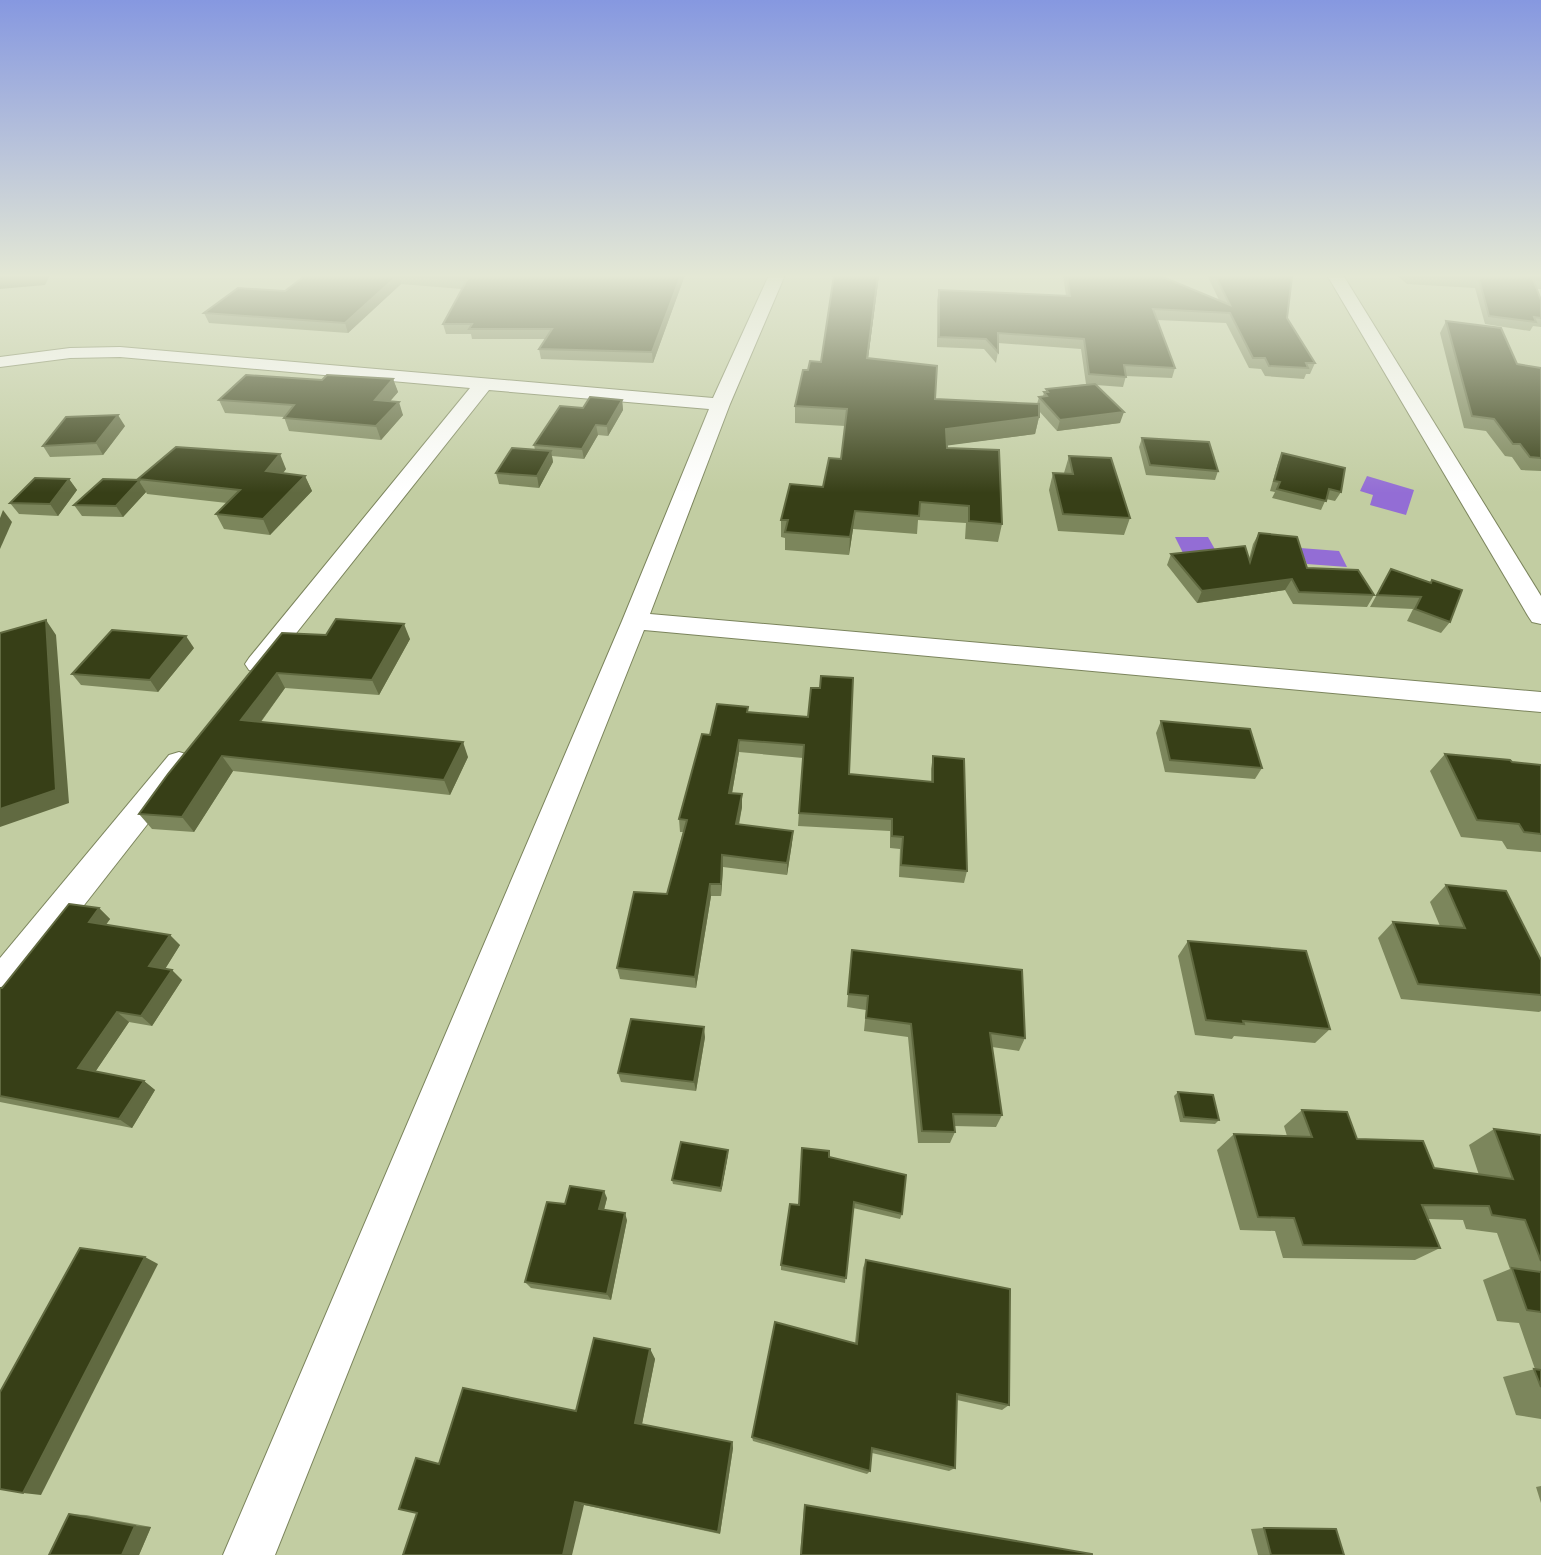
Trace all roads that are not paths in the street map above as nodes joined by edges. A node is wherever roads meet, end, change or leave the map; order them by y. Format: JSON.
{"nodes":[{"id":1,"x":744,"y":348,"type":"edge"},
{"id":2,"x":1379,"y":348,"type":"edge"},
{"id":3,"x":0,"y":362,"type":"edge"},
{"id":4,"x":484,"y":383,"type":"junction"},
{"id":5,"x":720,"y":404,"type":"junction"},
{"id":6,"x":1541,"y":616,"type":"edge"},
{"id":7,"x":635,"y":621,"type":"junction"},
{"id":8,"x":242,"y":684,"type":"edge"},
{"id":9,"x":1541,"y":702,"type":"edge"},
{"id":10,"x":199,"y":738,"type":"edge"},
{"id":11,"x":0,"y":985,"type":"edge"},
{"id":12,"x":249,"y":1555,"type":"edge"}],
"edges":[{"from":1,"to":5,"type":"street"},
{"from":2,"to":6,"type":"street"},
{"from":3,"to":4,"type":"street"},
{"from":4,"to":5,"type":"street"},
{"from":4,"to":8,"type":"street"},
{"from":5,"to":7,"type":"street"},
{"from":7,"to":9,"type":"street"},
{"from":7,"to":12,"type":"street"},
{"from":10,"to":11,"type":"street"}]}
